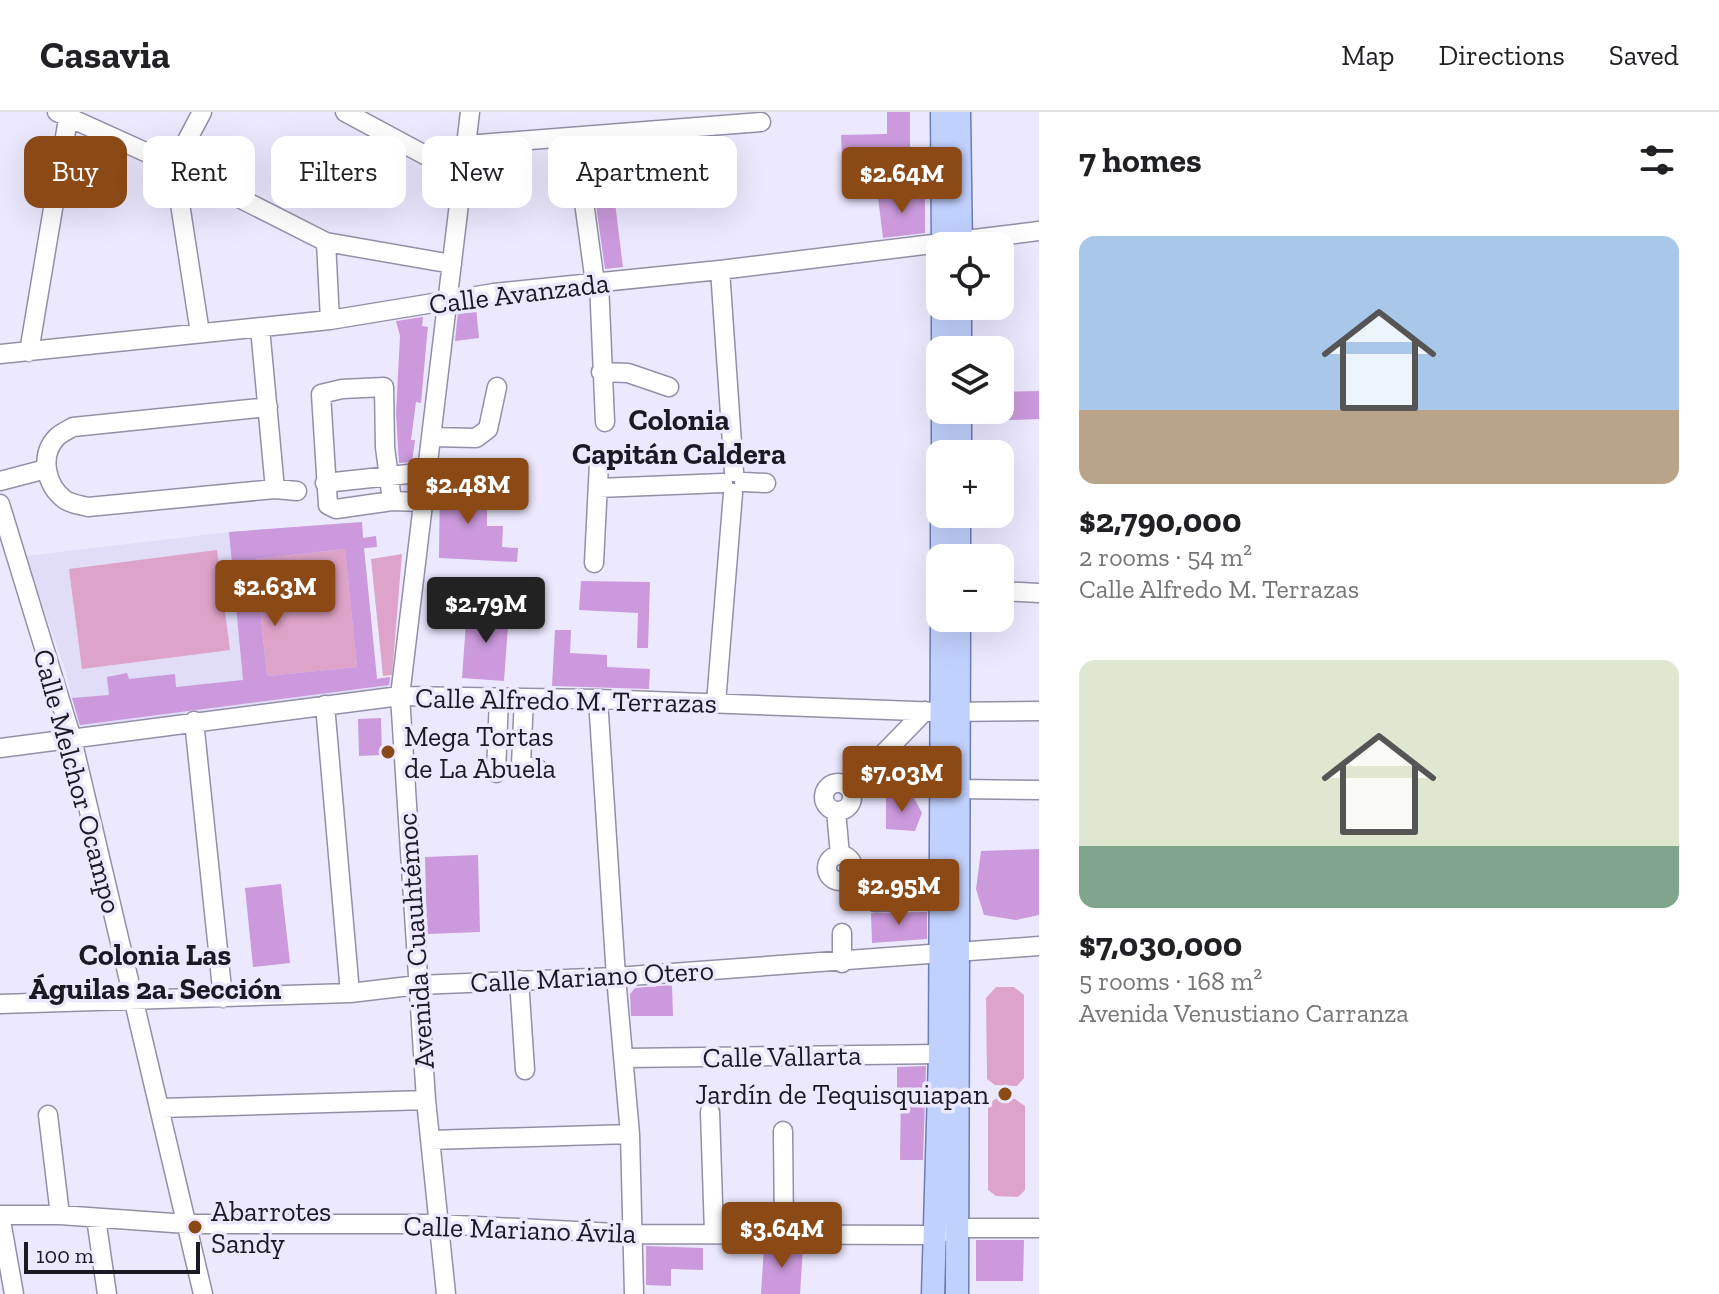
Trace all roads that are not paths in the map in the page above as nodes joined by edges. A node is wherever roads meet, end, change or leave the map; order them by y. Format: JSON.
{"nodes":[{"id":1,"x":202,"y":112,"type":"edge"},
{"id":2,"x":345,"y":112,"type":"edge"},
{"id":3,"x":470,"y":112,"type":"edge"},
{"id":4,"x":942,"y":112,"type":"edge"},
{"id":5,"x":959,"y":112,"type":"edge"},
{"id":6,"x":63,"y":115,"type":"edge"},
{"id":7,"x":761,"y":122,"type":"dead end"},
{"id":8,"x":189,"y":136,"type":"edge"},
{"id":9,"x":467,"y":136,"type":"edge"},
{"id":10,"x":532,"y":140,"type":"edge"},
{"id":11,"x":143,"y":151,"type":"edge"},
{"id":12,"x":422,"y":153,"type":"edge"},
{"id":13,"x":255,"y":206,"type":"edge"},
{"id":14,"x":181,"y":208,"type":"edge"},
{"id":15,"x":458,"y":208,"type":"edge"},
{"id":16,"x":585,"y":208,"type":"edge"},
{"id":17,"x":1039,"y":231,"type":"edge"},
{"id":18,"x":951,"y":232,"type":"edge"},
{"id":19,"x":953,"y":232,"type":"edge"},
{"id":20,"x":1014,"y":235,"type":"edge"},
{"id":21,"x":326,"y":242,"type":"junction"},
{"id":22,"x":926,"y":247,"type":"edge"},
{"id":23,"x":452,"y":264,"type":"junction"},
{"id":24,"x":720,"y":270,"type":"junction"},
{"id":25,"x":597,"y":282,"type":"junction"},
{"id":26,"x":447,"y":301,"type":"junction"},
{"id":27,"x":330,"y":320,"type":"junction"},
{"id":28,"x":260,"y":328,"type":"junction"},
{"id":29,"x":200,"y":333,"type":"junction"},
{"id":30,"x":29,"y":352,"type":"junction"},
{"id":31,"x":0,"y":354,"type":"edge"},
{"id":32,"x":601,"y":372,"type":"junction"},
{"id":33,"x":497,"y":387,"type":"dead end"},
{"id":34,"x":669,"y":387,"type":"dead end"},
{"id":35,"x":268,"y":407,"type":"junction"},
{"id":36,"x":605,"y":422,"type":"dead end"},
{"id":37,"x":431,"y":437,"type":"junction"},
{"id":38,"x":599,"y":463,"type":"dead end"},
{"id":39,"x":46,"y":469,"type":"junction"},
{"id":40,"x":427,"y":472,"type":"junction"},
{"id":41,"x":388,"y":475,"type":"junction"},
{"id":42,"x":0,"y":481,"type":"edge"},
{"id":43,"x":734,"y":482,"type":"junction"},
{"id":44,"x":325,"y":483,"type":"junction"},
{"id":45,"x":766,"y":483,"type":"dead end"},
{"id":46,"x":598,"y":488,"type":"junction"},
{"id":47,"x":275,"y":489,"type":"junction"},
{"id":48,"x":297,"y":491,"type":"dead end"},
{"id":49,"x":392,"y":501,"type":"junction"},
{"id":50,"x":423,"y":502,"type":"junction"},
{"id":51,"x":0,"y":504,"type":"edge"},
{"id":52,"x":594,"y":563,"type":"dead end"},
{"id":53,"x":1014,"y":592,"type":"edge"},
{"id":54,"x":1039,"y":593,"type":"edge"},
{"id":55,"x":942,"y":632,"type":"edge"},
{"id":56,"x":956,"y":632,"type":"edge"},
{"id":57,"x":400,"y":696,"type":"junction"},
{"id":58,"x":499,"y":698,"type":"junction"},
{"id":59,"x":524,"y":698,"type":"junction"},
{"id":60,"x":598,"y":699,"type":"junction"},
{"id":61,"x":716,"y":703,"type":"junction"},
{"id":62,"x":325,"y":705,"type":"junction"},
{"id":63,"x":1039,"y":711,"type":"edge"},
{"id":64,"x":941,"y":712,"type":"junction"},
{"id":65,"x":194,"y":721,"type":"junction"},
{"id":66,"x":72,"y":739,"type":"junction"},
{"id":67,"x":0,"y":748,"type":"edge"},
{"id":68,"x":537,"y":768,"type":"dead end"},
{"id":69,"x":496,"y":773,"type":"dead end"},
{"id":70,"x":957,"y":789,"type":"junction"},
{"id":71,"x":1039,"y":790,"type":"edge"},
{"id":72,"x":940,"y":899,"type":"junction"},
{"id":73,"x":842,"y":933,"type":"dead end"},
{"id":74,"x":1039,"y":946,"type":"edge"},
{"id":75,"x":948,"y":953,"type":"junction"},
{"id":76,"x":842,"y":963,"type":"junction"},
{"id":77,"x":616,"y":977,"type":"junction"},
{"id":78,"x":519,"y":980,"type":"junction"},
{"id":79,"x":418,"y":985,"type":"junction"},
{"id":80,"x":350,"y":993,"type":"junction"},
{"id":81,"x":223,"y":998,"type":"junction"},
{"id":82,"x":134,"y":1002,"type":"junction"},
{"id":83,"x":0,"y":1004,"type":"edge"},
{"id":84,"x":940,"y":1054,"type":"junction"},
{"id":85,"x":625,"y":1058,"type":"junction"},
{"id":86,"x":525,"y":1070,"type":"dead end"},
{"id":87,"x":426,"y":1100,"type":"junction"},
{"id":88,"x":161,"y":1108,"type":"junction"},
{"id":89,"x":710,"y":1112,"type":"dead end"},
{"id":90,"x":48,"y":1115,"type":"dead end"},
{"id":91,"x":783,"y":1131,"type":"dead end"},
{"id":92,"x":630,"y":1134,"type":"junction"},
{"id":93,"x":430,"y":1140,"type":"junction"},
{"id":94,"x":0,"y":1215,"type":"edge"},
{"id":95,"x":60,"y":1215,"type":"junction"},
{"id":96,"x":96,"y":1218,"type":"junction"},
{"id":97,"x":187,"y":1224,"type":"junction"},
{"id":98,"x":437,"y":1224,"type":"junction"},
{"id":99,"x":957,"y":1228,"type":"junction"},
{"id":100,"x":1039,"y":1228,"type":"edge"},
{"id":101,"x":714,"y":1233,"type":"junction"},
{"id":102,"x":635,"y":1234,"type":"junction"},
{"id":103,"x":784,"y":1234,"type":"junction"},
{"id":104,"x":934,"y":1235,"type":"junction"},
{"id":105,"x":14,"y":1294,"type":"edge"},
{"id":106,"x":107,"y":1294,"type":"edge"},
{"id":107,"x":203,"y":1294,"type":"edge"},
{"id":108,"x":446,"y":1294,"type":"edge"},
{"id":109,"x":634,"y":1294,"type":"edge"},
{"id":110,"x":933,"y":1294,"type":"edge"},
{"id":111,"x":957,"y":1294,"type":"edge"}],
"edges":[{"from":1,"to":8,"type":"street"},
{"from":2,"to":12,"type":"street"},
{"from":3,"to":9,"type":"street","name":"Avenida Cuauhtémoc"},
{"from":4,"to":18,"type":"main road"},
{"from":5,"to":19,"type":"main road"},
{"from":6,"to":11,"type":"street"},
{"from":6,"to":30,"type":"street"},
{"from":7,"to":10,"type":"street"},
{"from":13,"to":21,"type":"street"},
{"from":14,"to":29,"type":"street"},
{"from":15,"to":23,"type":"street","name":"Avenida Cuauhtémoc"},
{"from":16,"to":25,"type":"street"},
{"from":17,"to":20,"type":"street","name":"Calle Avanzada"},
{"from":21,"to":23,"type":"street"},
{"from":21,"to":27,"type":"street"},
{"from":22,"to":24,"type":"street","name":"Calle Avanzada"},
{"from":23,"to":26,"type":"street","name":"Avenida Cuauhtémoc"},
{"from":24,"to":25,"type":"street","name":"Calle Avanzada"},
{"from":24,"to":43,"type":"street"},
{"from":25,"to":26,"type":"street","name":"Calle Avanzada"},
{"from":25,"to":32,"type":"street"},
{"from":26,"to":27,"type":"street","name":"Calle Avanzada"},
{"from":26,"to":37,"type":"street","name":"Avenida Cuauhtémoc"},
{"from":27,"to":28,"type":"street","name":"Calle Avanzada"},
{"from":28,"to":29,"type":"street","name":"Calle Avanzada"},
{"from":28,"to":35,"type":"street"},
{"from":29,"to":30,"type":"street","name":"Calle Avanzada"},
{"from":30,"to":31,"type":"street","name":"Calle Avanzada"},
{"from":32,"to":34,"type":"street"},
{"from":32,"to":36,"type":"street"},
{"from":33,"to":37,"type":"street"},
{"from":35,"to":39,"type":"street"},
{"from":35,"to":47,"type":"street"},
{"from":37,"to":40,"type":"street","name":"Avenida Cuauhtémoc"},
{"from":38,"to":46,"type":"street"},
{"from":39,"to":42,"type":"street"},
{"from":39,"to":47,"type":"street"},
{"from":40,"to":41,"type":"street"},
{"from":40,"to":50,"type":"street","name":"Avenida Cuauhtémoc"},
{"from":41,"to":44,"type":"street"},
{"from":41,"to":44,"type":"street"},
{"from":41,"to":49,"type":"street"},
{"from":43,"to":45,"type":"street"},
{"from":43,"to":46,"type":"street"},
{"from":43,"to":61,"type":"street"},
{"from":44,"to":49,"type":"street"},
{"from":46,"to":52,"type":"street"},
{"from":47,"to":48,"type":"street"},
{"from":49,"to":50,"type":"street"},
{"from":50,"to":57,"type":"street","name":"Avenida Cuauhtémoc"},
{"from":51,"to":66,"type":"street","name":"Calle Melchor Ocampo"},
{"from":53,"to":54,"type":"street"},
{"from":55,"to":64,"type":"main road"},
{"from":56,"to":64,"type":"main road"},
{"from":57,"to":58,"type":"street","name":"Calle Alfredo M. Terrazas"},
{"from":57,"to":62,"type":"street","name":"Calle Alfredo M. Terrazas"},
{"from":57,"to":79,"type":"street","name":"Avenida Cuauhtémoc"},
{"from":58,"to":59,"type":"street","name":"Calle Alfredo M. Terrazas"},
{"from":58,"to":69,"type":"street"},
{"from":59,"to":60,"type":"street","name":"Calle Alfredo M. Terrazas"},
{"from":59,"to":68,"type":"street"},
{"from":60,"to":61,"type":"street","name":"Calle Alfredo M. Terrazas"},
{"from":60,"to":77,"type":"street"},
{"from":61,"to":64,"type":"street","name":"Calle Alfredo M. Terrazas"},
{"from":62,"to":65,"type":"street","name":"Calle Alfredo M. Terrazas"},
{"from":62,"to":80,"type":"street"},
{"from":63,"to":64,"type":"street","name":"Calle Alfredo M. Terrazas"},
{"from":64,"to":70,"type":"main road"},
{"from":64,"to":72,"type":"main road"},
{"from":64,"to":72,"type":"street"},
{"from":65,"to":66,"type":"street","name":"Calle Alfredo M. Terrazas"},
{"from":65,"to":81,"type":"street"},
{"from":66,"to":67,"type":"street","name":"Calle Alfredo M. Terrazas"},
{"from":66,"to":82,"type":"street","name":"Calle Melchor Ocampo"},
{"from":70,"to":71,"type":"street"},
{"from":70,"to":75,"type":"main road"},
{"from":72,"to":75,"type":"main road"},
{"from":73,"to":76,"type":"street"},
{"from":74,"to":75,"type":"street","name":"Calle Mariano Otero"},
{"from":75,"to":76,"type":"street","name":"Calle Mariano Otero"},
{"from":75,"to":84,"type":"main road"},
{"from":75,"to":99,"type":"main road"},
{"from":76,"to":77,"type":"street","name":"Calle Mariano Otero"},
{"from":77,"to":78,"type":"street","name":"Calle Mariano Otero"},
{"from":77,"to":85,"type":"street"},
{"from":78,"to":79,"type":"street","name":"Calle Mariano Otero"},
{"from":78,"to":86,"type":"street"},
{"from":79,"to":80,"type":"street","name":"Calle Mariano Otero"},
{"from":79,"to":87,"type":"street","name":"Avenida Cuauhtémoc"},
{"from":80,"to":81,"type":"street","name":"Calle Mariano Otero"},
{"from":81,"to":82,"type":"street","name":"Calle Mariano Otero"},
{"from":82,"to":83,"type":"street","name":"Calle Mariano Otero"},
{"from":82,"to":88,"type":"street","name":"Calle Melchor Ocampo"},
{"from":84,"to":85,"type":"street","name":"Calle Vallarta"},
{"from":84,"to":104,"type":"main road"},
{"from":85,"to":92,"type":"street"},
{"from":87,"to":88,"type":"street"},
{"from":87,"to":93,"type":"street","name":"Avenida Cuauhtémoc"},
{"from":88,"to":97,"type":"street","name":"Calle Melchor Ocampo"},
{"from":89,"to":101,"type":"street"},
{"from":90,"to":95,"type":"street"},
{"from":91,"to":103,"type":"street"},
{"from":92,"to":93,"type":"street"},
{"from":92,"to":102,"type":"street"},
{"from":93,"to":98,"type":"street","name":"Avenida Cuauhtémoc"},
{"from":94,"to":95,"type":"street","name":"Calle Mariano Ávila"},
{"from":94,"to":105,"type":"street"},
{"from":95,"to":96,"type":"street","name":"Calle Mariano Ávila"},
{"from":96,"to":97,"type":"street","name":"Calle Mariano Ávila"},
{"from":96,"to":106,"type":"street"},
{"from":97,"to":98,"type":"street","name":"Calle Mariano Ávila"},
{"from":97,"to":107,"type":"street","name":"Calle Melchor Ocampo"},
{"from":98,"to":102,"type":"street","name":"Calle Mariano Ávila"},
{"from":98,"to":108,"type":"street","name":"Avenida Cuauhtémoc"},
{"from":99,"to":100,"type":"street","name":"Calle Mariano Ávila"},
{"from":99,"to":104,"type":"street","name":"Calle Mariano Ávila"},
{"from":99,"to":111,"type":"main road"},
{"from":101,"to":102,"type":"street","name":"Calle Mariano Ávila"},
{"from":101,"to":103,"type":"street","name":"Calle Mariano Ávila"},
{"from":102,"to":109,"type":"street"},
{"from":103,"to":104,"type":"street","name":"Calle Mariano Ávila"},
{"from":104,"to":110,"type":"main road"}]}
